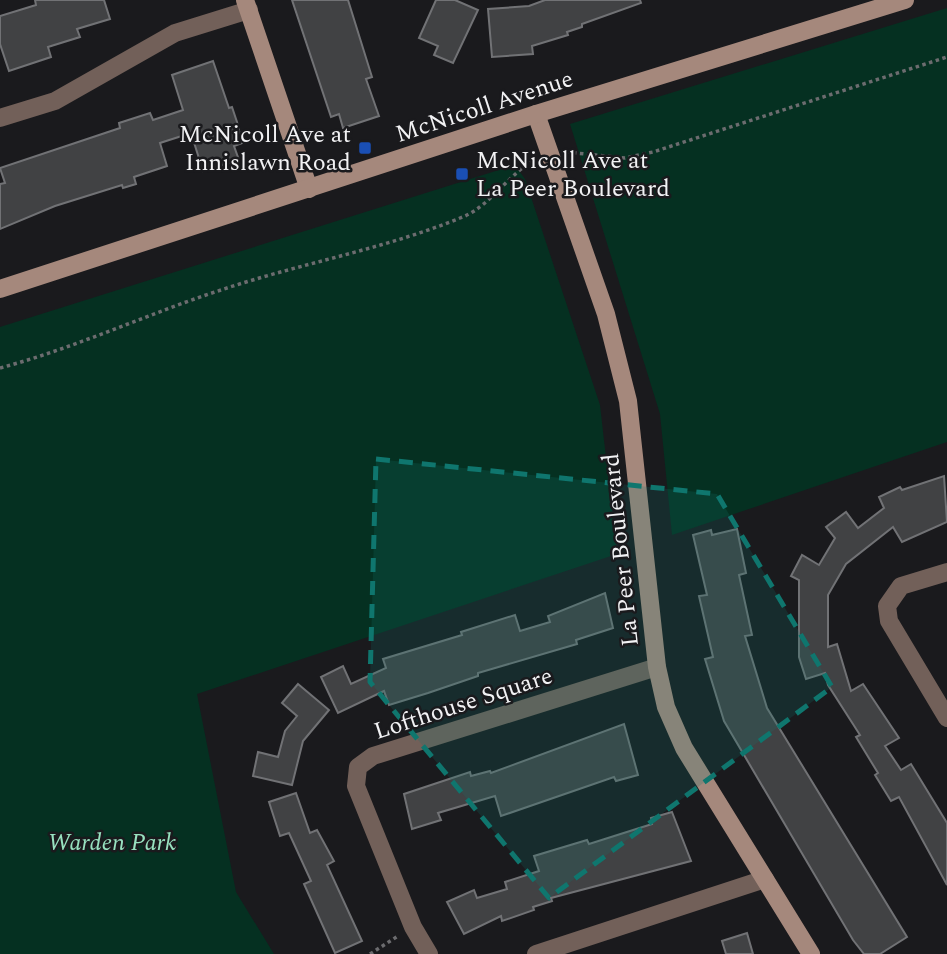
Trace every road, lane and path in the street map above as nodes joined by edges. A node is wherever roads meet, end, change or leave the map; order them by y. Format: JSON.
{"nodes":[{"id":1,"x":905,"y":0,"type":"edge"},
{"id":2,"x":247,"y":5,"type":"edge"},
{"id":3,"x":947,"y":57,"type":"edge"},
{"id":4,"x":536,"y":114,"type":"junction"},
{"id":5,"x":0,"y":118,"type":"edge"},
{"id":6,"x":570,"y":151,"type":"dead end"},
{"id":7,"x":526,"y":164,"type":"dead end"},
{"id":8,"x":309,"y":189,"type":"junction"},
{"id":9,"x":0,"y":289,"type":"edge"},
{"id":10,"x":0,"y":368,"type":"edge"},
{"id":11,"x":947,"y":572,"type":"edge"},
{"id":12,"x":657,"y":667,"type":"junction"},
{"id":13,"x":947,"y":718,"type":"edge"},
{"id":14,"x":765,"y":879,"type":"junction"},
{"id":15,"x":413,"y":927,"type":"junction"},
{"id":16,"x":370,"y":954,"type":"edge"},
{"id":17,"x":429,"y":954,"type":"edge"},
{"id":18,"x":536,"y":954,"type":"edge"},
{"id":19,"x":811,"y":954,"type":"edge"}],
"edges":[{"from":1,"to":4,"type":"street","name":"McNicoll Avenue"},
{"from":2,"to":5,"type":"street"},
{"from":2,"to":8,"type":"street"},
{"from":3,"to":6,"type":"path"},
{"from":4,"to":8,"type":"street","name":"McNicoll Avenue"},
{"from":4,"to":12,"type":"street","name":"La Peer Boulevard"},
{"from":7,"to":10,"type":"path"},
{"from":8,"to":9,"type":"street","name":"McNicoll Avenue"},
{"from":11,"to":13,"type":"street"},
{"from":12,"to":14,"type":"street","name":"La Peer Boulevard"},
{"from":12,"to":15,"type":"street","name":"Lofthouse Square"},
{"from":14,"to":18,"type":"street"},
{"from":14,"to":19,"type":"street","name":"La Peer Boulevard"},
{"from":15,"to":16,"type":"path"},
{"from":15,"to":17,"type":"street","name":"Lofthouse Square"}]}
